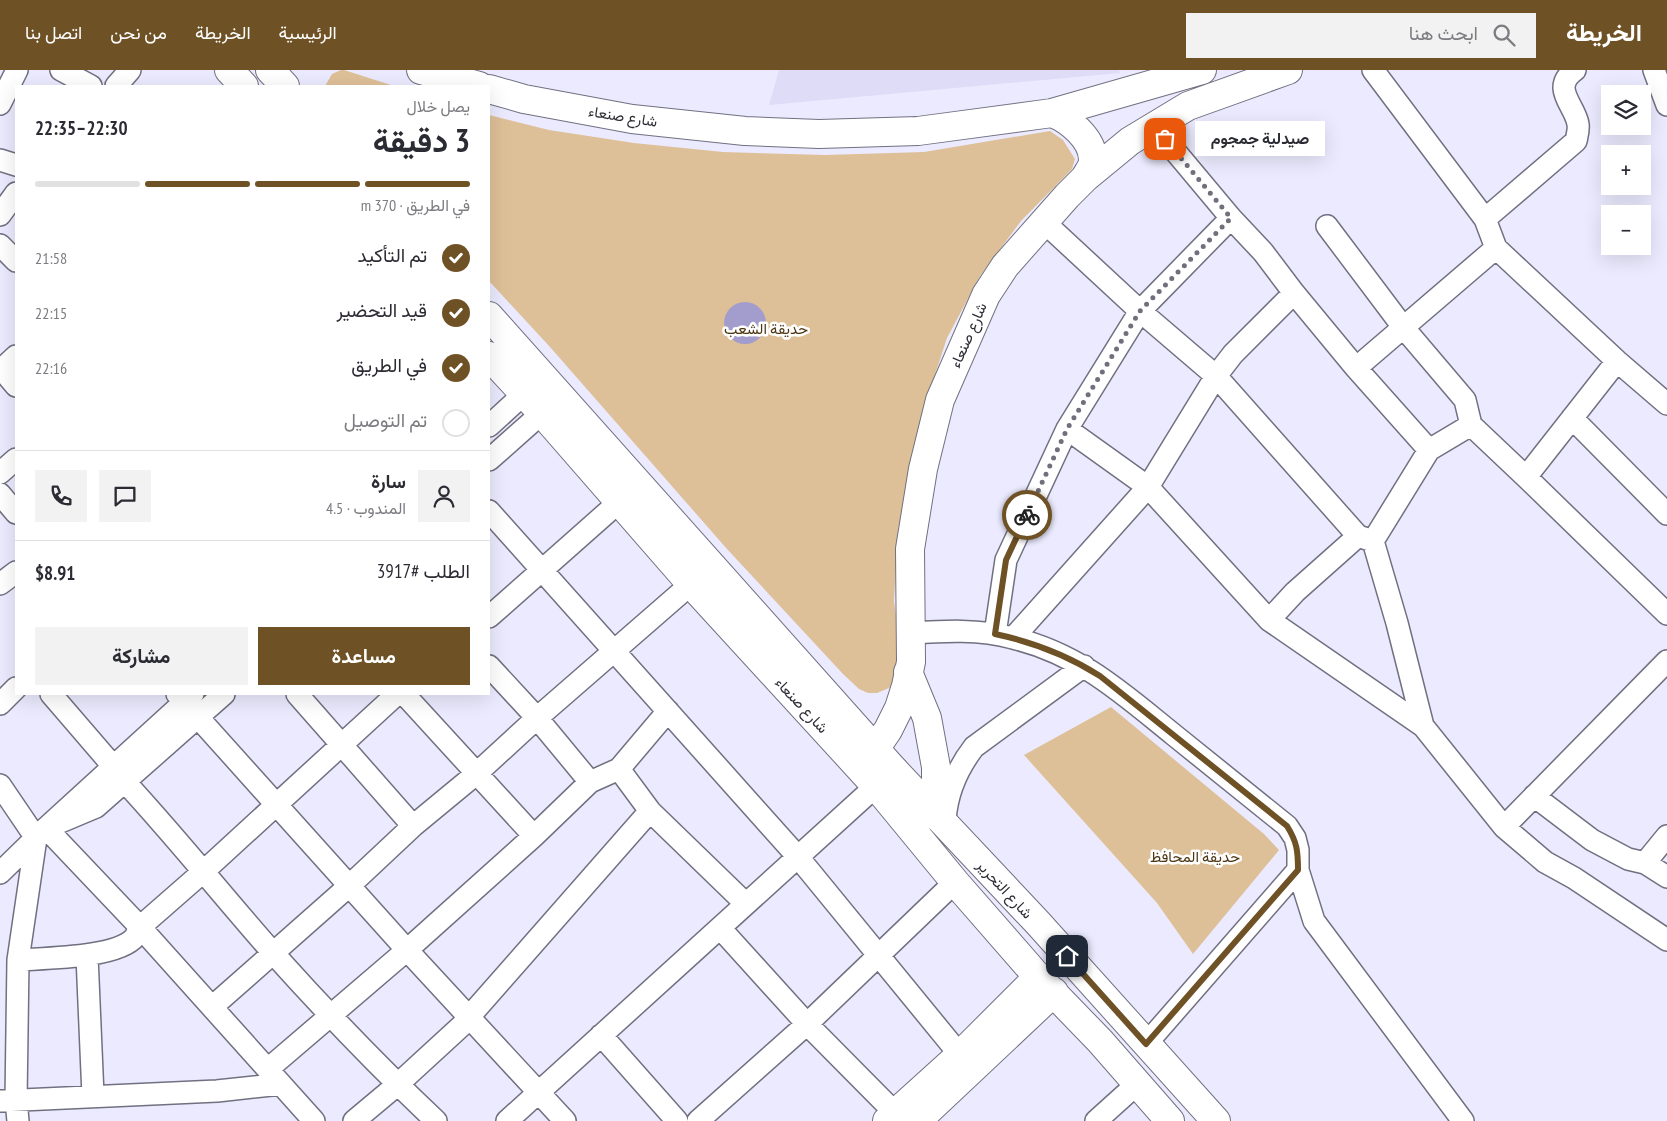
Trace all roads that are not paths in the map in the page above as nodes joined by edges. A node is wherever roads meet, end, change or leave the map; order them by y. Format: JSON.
{"nodes":[{"id":1,"x":16,"y":70,"type":"edge"},
{"id":2,"x":61,"y":70,"type":"edge"},
{"id":3,"x":130,"y":70,"type":"edge"},
{"id":4,"x":228,"y":70,"type":"edge"},
{"id":5,"x":270,"y":70,"type":"edge"},
{"id":6,"x":422,"y":70,"type":"edge"},
{"id":7,"x":1202,"y":70,"type":"edge"},
{"id":8,"x":1288,"y":70,"type":"edge"},
{"id":9,"x":1372,"y":70,"type":"edge"},
{"id":10,"x":1576,"y":70,"type":"edge"},
{"id":11,"x":1654,"y":70,"type":"edge"},
{"id":12,"x":1150,"y":77,"type":"edge"},
{"id":13,"x":89,"y":85,"type":"edge"},
{"id":14,"x":117,"y":85,"type":"edge"},
{"id":15,"x":243,"y":85,"type":"edge"},
{"id":16,"x":284,"y":85,"type":"edge"},
{"id":17,"x":475,"y":85,"type":"edge"},
{"id":18,"x":490,"y":89,"type":"edge"},
{"id":19,"x":0,"y":104,"type":"edge"},
{"id":20,"x":1667,"y":105,"type":"edge"},
{"id":21,"x":1052,"y":113,"type":"junction"},
{"id":22,"x":1154,"y":126,"type":"junction"},
{"id":23,"x":0,"y":160,"type":"edge"},
{"id":24,"x":15,"y":165,"type":"edge"},
{"id":25,"x":1084,"y":178,"type":"junction"},
{"id":26,"x":15,"y":194,"type":"edge"},
{"id":27,"x":0,"y":216,"type":"edge"},
{"id":28,"x":1231,"y":218,"type":"junction"},
{"id":29,"x":1486,"y":219,"type":"junction"},
{"id":30,"x":1044,"y":222,"type":"junction"},
{"id":31,"x":1327,"y":226,"type":"dead end"},
{"id":32,"x":0,"y":245,"type":"edge"},
{"id":33,"x":1496,"y":248,"type":"junction"},
{"id":34,"x":15,"y":260,"type":"edge"},
{"id":35,"x":1294,"y":293,"type":"junction"},
{"id":36,"x":1140,"y":311,"type":"junction"},
{"id":37,"x":490,"y":317,"type":"edge"},
{"id":38,"x":1404,"y":327,"type":"junction"},
{"id":39,"x":490,"y":357,"type":"edge"},
{"id":40,"x":1617,"y":361,"type":"junction"},
{"id":41,"x":5,"y":366,"type":"edge"},
{"id":42,"x":1356,"y":368,"type":"junction"},
{"id":43,"x":1216,"y":376,"type":"junction"},
{"id":44,"x":15,"y":384,"type":"edge"},
{"id":45,"x":533,"y":404,"type":"junction"},
{"id":46,"x":1667,"y":404,"type":"edge"},
{"id":47,"x":1572,"y":418,"type":"junction"},
{"id":48,"x":1470,"y":425,"type":"junction"},
{"id":49,"x":490,"y":426,"type":"edge"},
{"id":50,"x":1067,"y":429,"type":"junction"},
{"id":51,"x":1429,"y":450,"type":"junction"},
{"id":52,"x":490,"y":459,"type":"edge"},
{"id":53,"x":15,"y":460,"type":"edge"},
{"id":54,"x":0,"y":473,"type":"edge"},
{"id":55,"x":1526,"y":476,"type":"junction"},
{"id":56,"x":1148,"y":487,"type":"junction"},
{"id":57,"x":0,"y":494,"type":"edge"},
{"id":58,"x":619,"y":502,"type":"junction"},
{"id":59,"x":15,"y":512,"type":"edge"},
{"id":60,"x":490,"y":512,"type":"edge"},
{"id":61,"x":1667,"y":514,"type":"edge"},
{"id":62,"x":1365,"y":539,"type":"junction"},
{"id":63,"x":542,"y":570,"type":"junction"},
{"id":64,"x":15,"y":573,"type":"edge"},
{"id":65,"x":0,"y":584,"type":"edge"},
{"id":66,"x":691,"y":584,"type":"junction"},
{"id":67,"x":1667,"y":614,"type":"edge"},
{"id":68,"x":490,"y":616,"type":"edge"},
{"id":69,"x":1269,"y":620,"type":"junction"},
{"id":70,"x":911,"y":633,"type":"junction"},
{"id":71,"x":1004,"y":636,"type":"junction"},
{"id":72,"x":614,"y":652,"type":"junction"},
{"id":73,"x":1667,"y":661,"type":"edge"},
{"id":74,"x":1084,"y":666,"type":"junction"},
{"id":75,"x":490,"y":667,"type":"edge"},
{"id":76,"x":908,"y":672,"type":"junction"},
{"id":77,"x":15,"y":689,"type":"edge"},
{"id":78,"x":52,"y":695,"type":"edge"},
{"id":79,"x":220,"y":695,"type":"edge"},
{"id":80,"x":298,"y":695,"type":"edge"},
{"id":81,"x":396,"y":695,"type":"edge"},
{"id":82,"x":405,"y":695,"type":"edge"},
{"id":83,"x":188,"y":702,"type":"edge"},
{"id":84,"x":0,"y":704,"type":"edge"},
{"id":85,"x":668,"y":711,"type":"junction"},
{"id":86,"x":537,"y":718,"type":"junction"},
{"id":87,"x":1423,"y":726,"type":"junction"},
{"id":88,"x":342,"y":743,"type":"junction"},
{"id":89,"x":875,"y":749,"type":"junction"},
{"id":90,"x":619,"y":769,"type":"junction"},
{"id":91,"x":476,"y":774,"type":"junction"},
{"id":92,"x":119,"y":775,"type":"junction"},
{"id":93,"x":885,"y":778,"type":"junction"},
{"id":94,"x":590,"y":782,"type":"junction"},
{"id":95,"x":0,"y":785,"type":"edge"},
{"id":96,"x":1534,"y":796,"type":"junction"},
{"id":97,"x":277,"y":805,"type":"junction"},
{"id":98,"x":650,"y":811,"type":"junction"},
{"id":99,"x":941,"y":821,"type":"junction"},
{"id":100,"x":413,"y":826,"type":"junction"},
{"id":101,"x":1504,"y":827,"type":"junction"},
{"id":102,"x":41,"y":833,"type":"junction"},
{"id":103,"x":534,"y":836,"type":"junction"},
{"id":104,"x":1667,"y":836,"type":"edge"},
{"id":105,"x":798,"y":857,"type":"junction"},
{"id":106,"x":1645,"y":863,"type":"junction"},
{"id":107,"x":1298,"y":870,"type":"junction"},
{"id":108,"x":204,"y":871,"type":"junction"},
{"id":109,"x":0,"y":872,"type":"edge"},
{"id":110,"x":1667,"y":877,"type":"edge"},
{"id":111,"x":955,"y":882,"type":"junction"},
{"id":112,"x":349,"y":886,"type":"junction"},
{"id":113,"x":746,"y":904,"type":"junction"},
{"id":114,"x":140,"y":927,"type":"junction"},
{"id":115,"x":720,"y":928,"type":"junction"},
{"id":116,"x":1667,"y":940,"type":"edge"},
{"id":117,"x":407,"y":950,"type":"junction"},
{"id":118,"x":274,"y":953,"type":"junction"},
{"id":119,"x":878,"y":955,"type":"junction"},
{"id":120,"x":87,"y":956,"type":"junction"},
{"id":121,"x":18,"y":960,"type":"junction"},
{"id":122,"x":1046,"y":985,"type":"junction"},
{"id":123,"x":212,"y":1007,"type":"junction"},
{"id":124,"x":330,"y":1015,"type":"junction"},
{"id":125,"x":469,"y":1016,"type":"junction"},
{"id":126,"x":1124,"y":1019,"type":"junction"},
{"id":127,"x":807,"y":1024,"type":"junction"},
{"id":128,"x":601,"y":1035,"type":"junction"},
{"id":129,"x":1100,"y":1041,"type":"junction"},
{"id":130,"x":1150,"y":1048,"type":"junction"},
{"id":131,"x":960,"y":1055,"type":"junction"},
{"id":132,"x":275,"y":1076,"type":"junction"},
{"id":133,"x":1134,"y":1080,"type":"junction"},
{"id":134,"x":397,"y":1085,"type":"junction"},
{"id":135,"x":538,"y":1092,"type":"junction"},
{"id":136,"x":93,"y":1096,"type":"junction"},
{"id":137,"x":8,"y":1100,"type":"edge"},
{"id":138,"x":901,"y":1119,"type":"edge"},
{"id":139,"x":18,"y":1121,"type":"edge"},
{"id":140,"x":314,"y":1121,"type":"edge"},
{"id":141,"x":354,"y":1121,"type":"edge"},
{"id":142,"x":436,"y":1121,"type":"edge"},
{"id":143,"x":507,"y":1121,"type":"edge"},
{"id":144,"x":565,"y":1121,"type":"edge"},
{"id":145,"x":677,"y":1121,"type":"edge"},
{"id":146,"x":698,"y":1121,"type":"edge"},
{"id":147,"x":1096,"y":1121,"type":"edge"},
{"id":148,"x":1170,"y":1121,"type":"edge"},
{"id":149,"x":1216,"y":1121,"type":"edge"},
{"id":150,"x":1463,"y":1121,"type":"edge"}],
"edges":[{"from":1,"to":19,"type":"street"},
{"from":2,"to":13,"type":"street"},
{"from":3,"to":14,"type":"street"},
{"from":4,"to":15,"type":"main road"},
{"from":5,"to":16,"type":"main road"},
{"from":6,"to":17,"type":"main road"},
{"from":7,"to":12,"type":"main road","name":"شارع صنعاء"},
{"from":8,"to":22,"type":"main road","name":"شارع صنعاء"},
{"from":9,"to":29,"type":"street"},
{"from":10,"to":29,"type":"street"},
{"from":11,"to":20,"type":"street"},
{"from":12,"to":21,"type":"main road","name":"شارع صنعاء"},
{"from":18,"to":21,"type":"main road","name":"شارع صنعاء"},
{"from":21,"to":25,"type":"main road"},
{"from":22,"to":25,"type":"main road","name":"شارع صنعاء"},
{"from":22,"to":28,"type":"street"},
{"from":23,"to":24,"type":"street"},
{"from":25,"to":30,"type":"main road","name":"شارع صنعاء"},
{"from":26,"to":27,"type":"street"},
{"from":28,"to":35,"type":"street"},
{"from":28,"to":36,"type":"street"},
{"from":29,"to":33,"type":"street"},
{"from":30,"to":36,"type":"street"},
{"from":30,"to":70,"type":"main road","name":"شارع صنعاء"},
{"from":31,"to":38,"type":"street"},
{"from":32,"to":34,"type":"street"},
{"from":33,"to":38,"type":"street"},
{"from":33,"to":40,"type":"street"},
{"from":35,"to":42,"type":"street"},
{"from":35,"to":43,"type":"street"},
{"from":36,"to":43,"type":"street"},
{"from":36,"to":50,"type":"street"},
{"from":37,"to":89,"type":"main road","name":"شارع صنعاء"},
{"from":38,"to":42,"type":"street"},
{"from":38,"to":48,"type":"street"},
{"from":39,"to":45,"type":"main road","name":"شارع صنعاء"},
{"from":40,"to":46,"type":"street"},
{"from":40,"to":47,"type":"street"},
{"from":41,"to":44,"type":"street"},
{"from":42,"to":51,"type":"street"},
{"from":43,"to":56,"type":"street"},
{"from":43,"to":62,"type":"street"},
{"from":45,"to":49,"type":"street"},
{"from":45,"to":52,"type":"street"},
{"from":45,"to":58,"type":"main road","name":"شارع صنعاء"},
{"from":47,"to":55,"type":"street"},
{"from":47,"to":61,"type":"street"},
{"from":48,"to":51,"type":"street"},
{"from":48,"to":55,"type":"street"},
{"from":50,"to":56,"type":"street"},
{"from":50,"to":71,"type":"street"},
{"from":51,"to":62,"type":"street"},
{"from":53,"to":54,"type":"street"},
{"from":55,"to":67,"type":"street"},
{"from":56,"to":69,"type":"street"},
{"from":56,"to":71,"type":"street"},
{"from":57,"to":59,"type":"street"},
{"from":58,"to":63,"type":"street"},
{"from":58,"to":66,"type":"main road","name":"شارع صنعاء"},
{"from":60,"to":63,"type":"street"},
{"from":62,"to":69,"type":"street"},
{"from":62,"to":87,"type":"street"},
{"from":63,"to":68,"type":"street"},
{"from":63,"to":72,"type":"street"},
{"from":64,"to":65,"type":"street"},
{"from":66,"to":72,"type":"street"},
{"from":66,"to":93,"type":"main road","name":"شارع صنعاء"},
{"from":69,"to":87,"type":"street"},
{"from":70,"to":71,"type":"street"},
{"from":70,"to":76,"type":"main road","name":"شارع صنعاء"},
{"from":71,"to":74,"type":"street"},
{"from":72,"to":85,"type":"street"},
{"from":72,"to":86,"type":"street"},
{"from":73,"to":96,"type":"street"},
{"from":74,"to":99,"type":"street"},
{"from":74,"to":107,"type":"street"},
{"from":75,"to":86,"type":"street"},
{"from":76,"to":89,"type":"main road","name":"شارع صنعاء"},
{"from":76,"to":99,"type":"main road"},
{"from":77,"to":84,"type":"street"},
{"from":78,"to":92,"type":"street"},
{"from":79,"to":83,"type":"street"},
{"from":80,"to":88,"type":"street"},
{"from":81,"to":88,"type":"street"},
{"from":82,"to":91,"type":"street"},
{"from":83,"to":92,"type":"street"},
{"from":83,"to":97,"type":"street"},
{"from":85,"to":90,"type":"street"},
{"from":85,"to":105,"type":"street"},
{"from":86,"to":91,"type":"street"},
{"from":86,"to":94,"type":"street"},
{"from":87,"to":101,"type":"street"},
{"from":88,"to":97,"type":"street"},
{"from":88,"to":100,"type":"street"},
{"from":89,"to":93,"type":"main road","name":"شارع صنعاء"},
{"from":90,"to":94,"type":"street"},
{"from":90,"to":98,"type":"street"},
{"from":91,"to":100,"type":"street"},
{"from":91,"to":103,"type":"street"},
{"from":92,"to":102,"type":"street"},
{"from":92,"to":108,"type":"street"},
{"from":93,"to":99,"type":"main road","name":"شارع التحرير"},
{"from":93,"to":105,"type":"street"},
{"from":93,"to":111,"type":"main road"},
{"from":94,"to":103,"type":"street"},
{"from":95,"to":102,"type":"street"},
{"from":96,"to":101,"type":"street"},
{"from":96,"to":106,"type":"street"},
{"from":97,"to":108,"type":"street"},
{"from":97,"to":112,"type":"street"},
{"from":98,"to":113,"type":"street"},
{"from":98,"to":125,"type":"street"},
{"from":99,"to":126,"type":"main road","name":"شارع التحرير"},
{"from":100,"to":112,"type":"street"},
{"from":101,"to":116,"type":"street"},
{"from":102,"to":109,"type":"street"},
{"from":102,"to":114,"type":"street"},
{"from":102,"to":121,"type":"street"},
{"from":103,"to":117,"type":"street"},
{"from":104,"to":106,"type":"street"},
{"from":105,"to":113,"type":"street"},
{"from":105,"to":119,"type":"street"},
{"from":106,"to":110,"type":"street"},
{"from":107,"to":130,"type":"street"},
{"from":107,"to":150,"type":"street"},
{"from":108,"to":114,"type":"street"},
{"from":108,"to":118,"type":"street"},
{"from":111,"to":119,"type":"street"},
{"from":111,"to":122,"type":"main road"},
{"from":112,"to":117,"type":"street"},
{"from":112,"to":118,"type":"street"},
{"from":113,"to":115,"type":"street"},
{"from":114,"to":120,"type":"street"},
{"from":114,"to":123,"type":"street"},
{"from":115,"to":127,"type":"street"},
{"from":115,"to":128,"type":"street"},
{"from":117,"to":124,"type":"street"},
{"from":117,"to":125,"type":"street"},
{"from":118,"to":123,"type":"street"},
{"from":118,"to":124,"type":"street"},
{"from":119,"to":127,"type":"street"},
{"from":119,"to":131,"type":"street"},
{"from":120,"to":121,"type":"street"},
{"from":120,"to":136,"type":"street"},
{"from":121,"to":137,"type":"street"},
{"from":122,"to":129,"type":"main road"},
{"from":122,"to":131,"type":"main road"},
{"from":122,"to":138,"type":"main road"},
{"from":123,"to":132,"type":"street"},
{"from":124,"to":132,"type":"street"},
{"from":124,"to":134,"type":"street"},
{"from":125,"to":134,"type":"street"},
{"from":125,"to":135,"type":"street"},
{"from":126,"to":129,"type":"main road"},
{"from":126,"to":130,"type":"main road","name":"شارع التحرير"},
{"from":127,"to":138,"type":"street"},
{"from":127,"to":146,"type":"street"},
{"from":128,"to":135,"type":"street"},
{"from":128,"to":145,"type":"street"},
{"from":129,"to":133,"type":"main road"},
{"from":130,"to":133,"type":"main road"},
{"from":130,"to":149,"type":"main road","name":"شارع التحرير"},
{"from":131,"to":138,"type":"main road"},
{"from":132,"to":136,"type":"street"},
{"from":132,"to":140,"type":"street"},
{"from":133,"to":147,"type":"street"},
{"from":133,"to":148,"type":"main road"},
{"from":134,"to":141,"type":"street"},
{"from":134,"to":142,"type":"street"},
{"from":135,"to":143,"type":"street"},
{"from":135,"to":144,"type":"street"},
{"from":136,"to":137,"type":"street"},
{"from":137,"to":139,"type":"street"}]}
